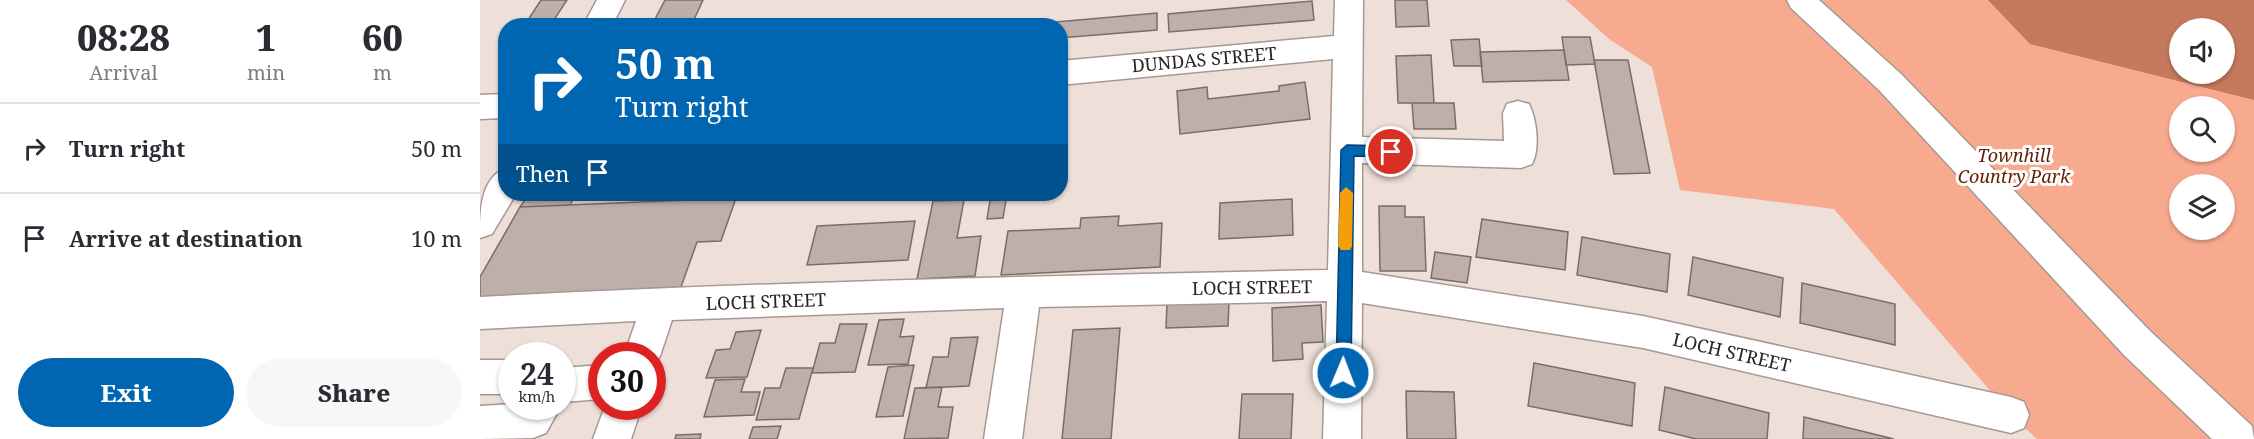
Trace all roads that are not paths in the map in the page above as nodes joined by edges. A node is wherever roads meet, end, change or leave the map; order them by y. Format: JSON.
{"nodes":[{"id":1,"x":611,"y":0,"type":"edge"},
{"id":2,"x":1349,"y":0,"type":"edge"},
{"id":3,"x":1802,"y":0,"type":"edge"},
{"id":4,"x":601,"y":18,"type":"edge"},
{"id":5,"x":1348,"y":46,"type":"junction"},
{"id":6,"x":1068,"y":72,"type":"edge"},
{"id":7,"x":498,"y":106,"type":"edge"},
{"id":8,"x":480,"y":107,"type":"edge"},
{"id":9,"x":1518,"y":114,"type":"dead end"},
{"id":10,"x":1347,"y":150,"type":"junction"},
{"id":11,"x":498,"y":195,"type":"edge"},
{"id":12,"x":480,"y":224,"type":"edge"},
{"id":13,"x":1345,"y":285,"type":"junction"},
{"id":14,"x":1024,"y":292,"type":"junction"},
{"id":15,"x":660,"y":304,"type":"junction"},
{"id":16,"x":480,"y":313,"type":"edge"},
{"id":17,"x":647,"y":342,"type":"edge"},
{"id":18,"x":480,"y":376,"type":"edge"},
{"id":19,"x":498,"y":377,"type":"edge"},
{"id":20,"x":2011,"y":415,"type":"dead end"},
{"id":21,"x":533,"y":420,"type":"edge"},
{"id":22,"x":619,"y":420,"type":"edge"},
{"id":23,"x":480,"y":424,"type":"edge"},
{"id":24,"x":612,"y":439,"type":"edge"},
{"id":25,"x":1003,"y":439,"type":"edge"},
{"id":26,"x":1342,"y":439,"type":"edge"},
{"id":27,"x":2239,"y":439,"type":"edge"}],
"edges":[{"from":1,"to":4,"type":"street"},
{"from":2,"to":5,"type":"street"},
{"from":3,"to":27,"type":"street"},
{"from":5,"to":6,"type":"street","name":"DUNDAS STREET"},
{"from":5,"to":10,"type":"street"},
{"from":7,"to":8,"type":"street"},
{"from":9,"to":10,"type":"street"},
{"from":10,"to":13,"type":"street"},
{"from":11,"to":12,"type":"street"},
{"from":13,"to":14,"type":"street","name":"LOCH STREET"},
{"from":13,"to":20,"type":"street","name":"LOCH STREET"},
{"from":13,"to":26,"type":"street"},
{"from":14,"to":15,"type":"street","name":"LOCH STREET"},
{"from":14,"to":25,"type":"street"},
{"from":15,"to":16,"type":"street","name":"LOCH STREET"},
{"from":15,"to":17,"type":"street"},
{"from":18,"to":19,"type":"street"},
{"from":21,"to":23,"type":"street"},
{"from":22,"to":24,"type":"street"}]}
